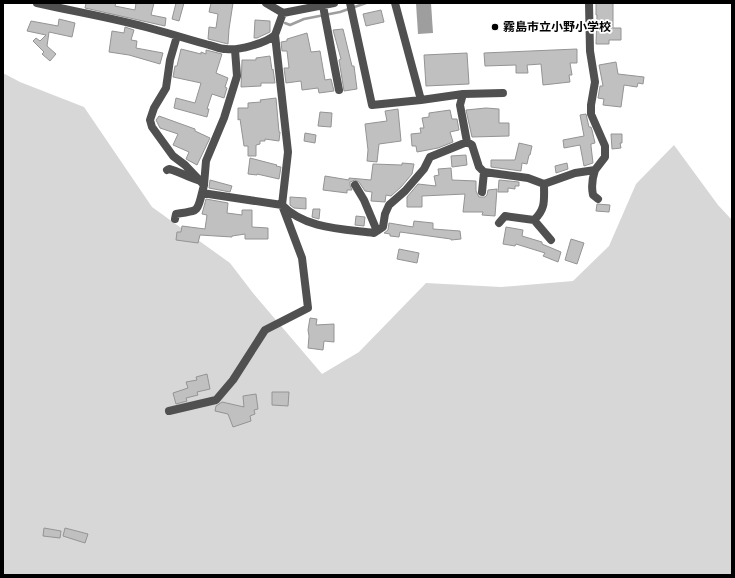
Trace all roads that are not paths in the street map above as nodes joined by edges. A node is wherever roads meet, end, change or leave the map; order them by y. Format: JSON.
{"nodes":[{"id":1,"x":37,"y":3,"type":"edge"},
{"id":2,"x":266,"y":3,"type":"edge"},
{"id":3,"x":334,"y":3,"type":"edge"},
{"id":4,"x":350,"y":3,"type":"edge"},
{"id":5,"x":395,"y":3,"type":"edge"},
{"id":6,"x":589,"y":3,"type":"edge"},
{"id":7,"x":323,"y":8,"type":"junction"},
{"id":8,"x":281,"y":16,"type":"junction"},
{"id":9,"x":275,"y":33,"type":"junction"},
{"id":10,"x":176,"y":36,"type":"junction"},
{"id":11,"x":235,"y":50,"type":"junction"},
{"id":12,"x":338,"y":90,"type":"dead end"},
{"id":13,"x":503,"y":93,"type":"dead end"},
{"id":14,"x":463,"y":94,"type":"junction"},
{"id":15,"x":421,"y":100,"type":"junction"},
{"id":16,"x":467,"y":142,"type":"junction"},
{"id":17,"x":167,"y":170,"type":"dead end"},
{"id":18,"x":594,"y":170,"type":"junction"},
{"id":19,"x":484,"y":172,"type":"junction"},
{"id":20,"x":544,"y":184,"type":"junction"},
{"id":21,"x":355,"y":185,"type":"dead end"},
{"id":22,"x":202,"y":186,"type":"junction"},
{"id":23,"x":482,"y":192,"type":"dead end"},
{"id":24,"x":598,"y":199,"type":"dead end"},
{"id":25,"x":282,"y":205,"type":"junction"},
{"id":26,"x":175,"y":219,"type":"dead end"},
{"id":27,"x":534,"y":220,"type":"junction"},
{"id":28,"x":499,"y":223,"type":"dead end"},
{"id":29,"x":377,"y":231,"type":"junction"},
{"id":30,"x":551,"y":240,"type":"dead end"},
{"id":31,"x":169,"y":411,"type":"dead end"}],
"edges":[{"from":1,"to":10,"type":"street"},
{"from":2,"to":8,"type":"street"},
{"from":3,"to":7,"type":"street"},
{"from":4,"to":15,"type":"street"},
{"from":5,"to":15,"type":"street"},
{"from":6,"to":18,"type":"street"},
{"from":7,"to":8,"type":"street"},
{"from":7,"to":12,"type":"street"},
{"from":8,"to":9,"type":"street"},
{"from":9,"to":11,"type":"street"},
{"from":9,"to":25,"type":"street"},
{"from":10,"to":11,"type":"street"},
{"from":10,"to":22,"type":"street"},
{"from":11,"to":22,"type":"street"},
{"from":13,"to":14,"type":"street"},
{"from":14,"to":15,"type":"street"},
{"from":14,"to":16,"type":"street"},
{"from":16,"to":19,"type":"street"},
{"from":16,"to":29,"type":"street"},
{"from":17,"to":22,"type":"street"},
{"from":18,"to":20,"type":"street"},
{"from":18,"to":24,"type":"street"},
{"from":19,"to":20,"type":"street"},
{"from":19,"to":23,"type":"street"},
{"from":20,"to":27,"type":"street"},
{"from":21,"to":29,"type":"street"},
{"from":22,"to":25,"type":"street"},
{"from":22,"to":26,"type":"street"},
{"from":25,"to":29,"type":"street"},
{"from":25,"to":31,"type":"street"},
{"from":27,"to":28,"type":"street"},
{"from":27,"to":30,"type":"street"}]}
